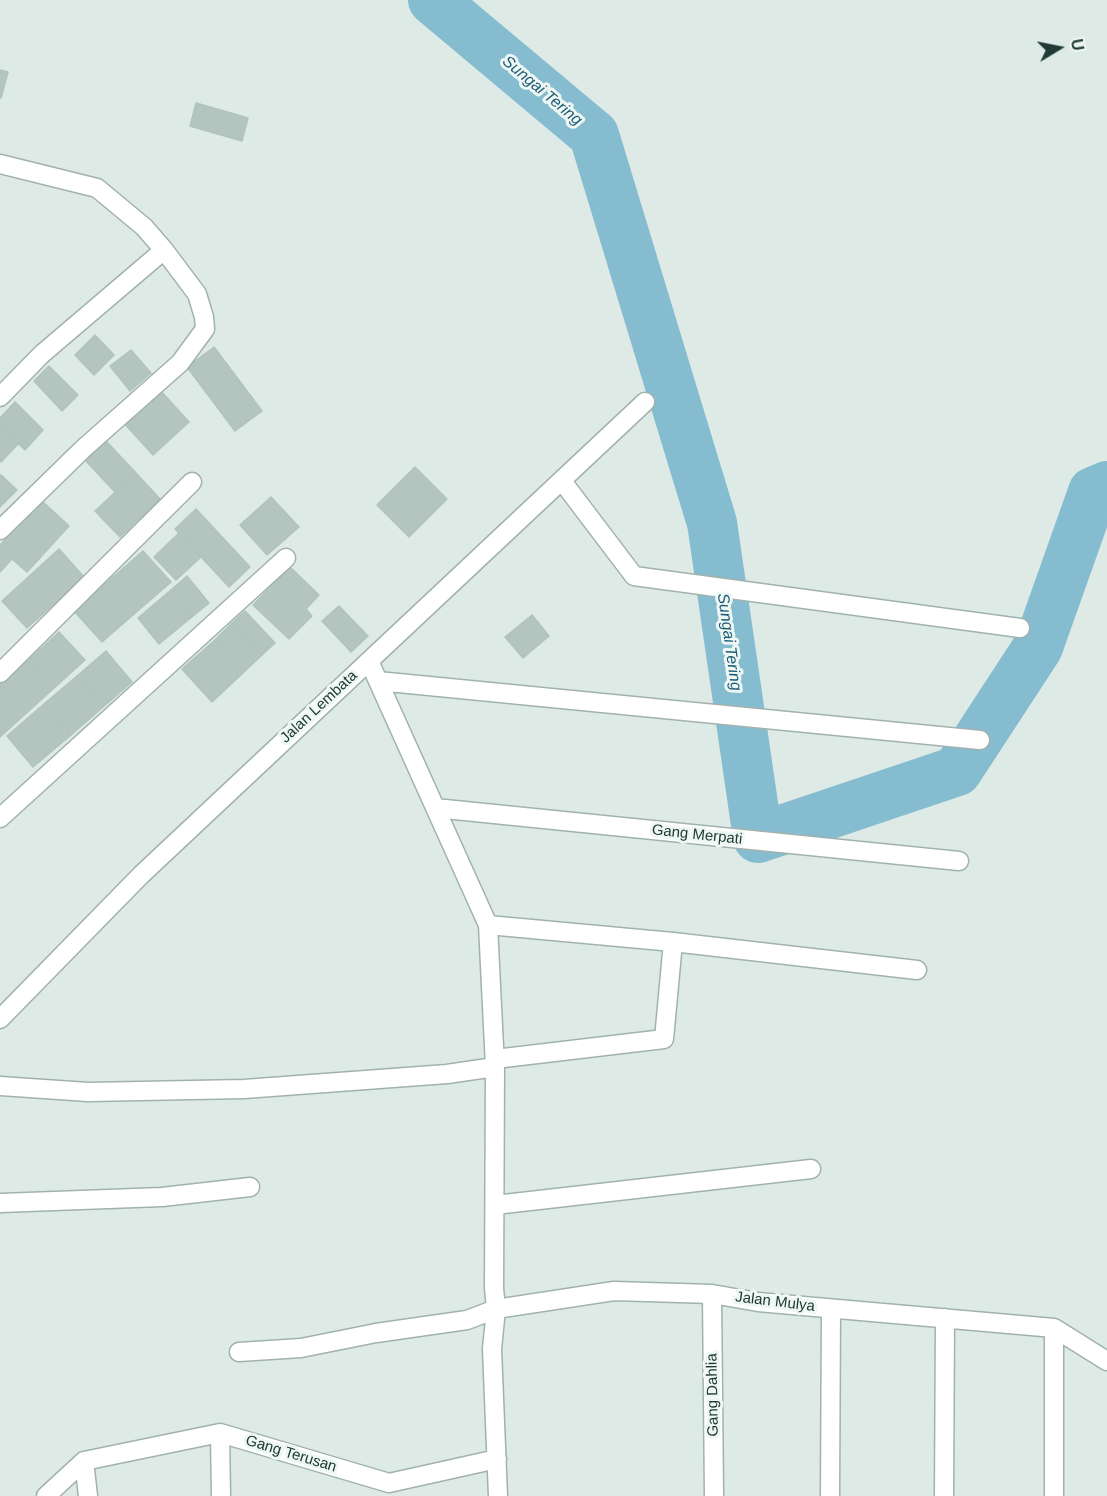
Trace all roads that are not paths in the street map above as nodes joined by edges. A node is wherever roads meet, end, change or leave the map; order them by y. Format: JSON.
{"nodes":[{"id":1,"x":0,"y":164,"type":"edge"},
{"id":2,"x":164,"y":250,"type":"junction"},
{"id":3,"x":0,"y":397,"type":"edge"},
{"id":4,"x":645,"y":402,"type":"dead end"},
{"id":5,"x":562,"y":480,"type":"junction"},
{"id":6,"x":192,"y":482,"type":"dead end"},
{"id":7,"x":0,"y":530,"type":"edge"},
{"id":8,"x":286,"y":558,"type":"dead end"},
{"id":9,"x":1020,"y":628,"type":"dead end"},
{"id":10,"x":369,"y":661,"type":"junction"},
{"id":11,"x":0,"y":673,"type":"edge"},
{"id":12,"x":378,"y":681,"type":"junction"},
{"id":13,"x":980,"y":740,"type":"dead end"},
{"id":14,"x":435,"y":808,"type":"junction"},
{"id":15,"x":0,"y":818,"type":"edge"},
{"id":16,"x":959,"y":861,"type":"dead end"},
{"id":17,"x":488,"y":925,"type":"junction"},
{"id":18,"x":673,"y":942,"type":"junction"},
{"id":19,"x":917,"y":970,"type":"dead end"},
{"id":20,"x":0,"y":1019,"type":"edge"},
{"id":21,"x":495,"y":1063,"type":"junction"},
{"id":22,"x":0,"y":1086,"type":"edge"},
{"id":23,"x":811,"y":1169,"type":"dead end"},
{"id":24,"x":250,"y":1187,"type":"dead end"},
{"id":25,"x":0,"y":1203,"type":"edge"},
{"id":26,"x":495,"y":1205,"type":"junction"},
{"id":27,"x":712,"y":1294,"type":"junction"},
{"id":28,"x":496,"y":1309,"type":"junction"},
{"id":29,"x":831,"y":1309,"type":"junction"},
{"id":30,"x":945,"y":1318,"type":"junction"},
{"id":31,"x":1054,"y":1328,"type":"junction"},
{"id":32,"x":239,"y":1352,"type":"dead end"},
{"id":33,"x":1107,"y":1361,"type":"edge"},
{"id":34,"x":220,"y":1433,"type":"junction"},
{"id":35,"x":497,"y":1459,"type":"junction"},
{"id":36,"x":84,"y":1461,"type":"junction"},
{"id":37,"x":388,"y":1490,"type":"edge"},
{"id":38,"x":46,"y":1496,"type":"edge"},
{"id":39,"x":88,"y":1496,"type":"edge"},
{"id":40,"x":221,"y":1496,"type":"edge"},
{"id":41,"x":498,"y":1496,"type":"edge"},
{"id":42,"x":714,"y":1496,"type":"edge"},
{"id":43,"x":830,"y":1496,"type":"edge"},
{"id":44,"x":944,"y":1496,"type":"edge"},
{"id":45,"x":1054,"y":1496,"type":"edge"}],
"edges":[{"from":1,"to":2,"type":"street"},
{"from":2,"to":3,"type":"street"},
{"from":2,"to":7,"type":"street"},
{"from":4,"to":5,"type":"street","name":"Jalan Lembata"},
{"from":5,"to":9,"type":"street"},
{"from":5,"to":10,"type":"street","name":"Jalan Lembata"},
{"from":6,"to":11,"type":"street"},
{"from":8,"to":15,"type":"street"},
{"from":10,"to":12,"type":"street"},
{"from":10,"to":20,"type":"street","name":"Jalan Lembata"},
{"from":12,"to":13,"type":"street"},
{"from":12,"to":14,"type":"street"},
{"from":14,"to":16,"type":"street","name":"Gang Merpati"},
{"from":14,"to":17,"type":"street"},
{"from":17,"to":18,"type":"street"},
{"from":17,"to":21,"type":"street"},
{"from":18,"to":19,"type":"street"},
{"from":18,"to":21,"type":"street"},
{"from":21,"to":22,"type":"street"},
{"from":21,"to":26,"type":"street"},
{"from":23,"to":26,"type":"street"},
{"from":24,"to":25,"type":"street"},
{"from":26,"to":28,"type":"street"},
{"from":27,"to":28,"type":"street","name":"Jalan Mulya"},
{"from":27,"to":29,"type":"street","name":"Jalan Mulya"},
{"from":27,"to":42,"type":"street","name":"Gang Dahlia"},
{"from":28,"to":32,"type":"street","name":"Jalan Mulya"},
{"from":28,"to":35,"type":"street"},
{"from":29,"to":30,"type":"street","name":"Jalan Mulya"},
{"from":29,"to":43,"type":"street"},
{"from":30,"to":31,"type":"street","name":"Jalan Mulya"},
{"from":30,"to":44,"type":"street"},
{"from":31,"to":33,"type":"street"},
{"from":31,"to":45,"type":"street"},
{"from":34,"to":36,"type":"street","name":"Gang Terusan"},
{"from":34,"to":37,"type":"street","name":"Gang Terusan"},
{"from":34,"to":40,"type":"street"},
{"from":35,"to":37,"type":"street","name":"Gang Terusan"},
{"from":35,"to":41,"type":"street"},
{"from":36,"to":38,"type":"street"},
{"from":36,"to":39,"type":"street"}]}
